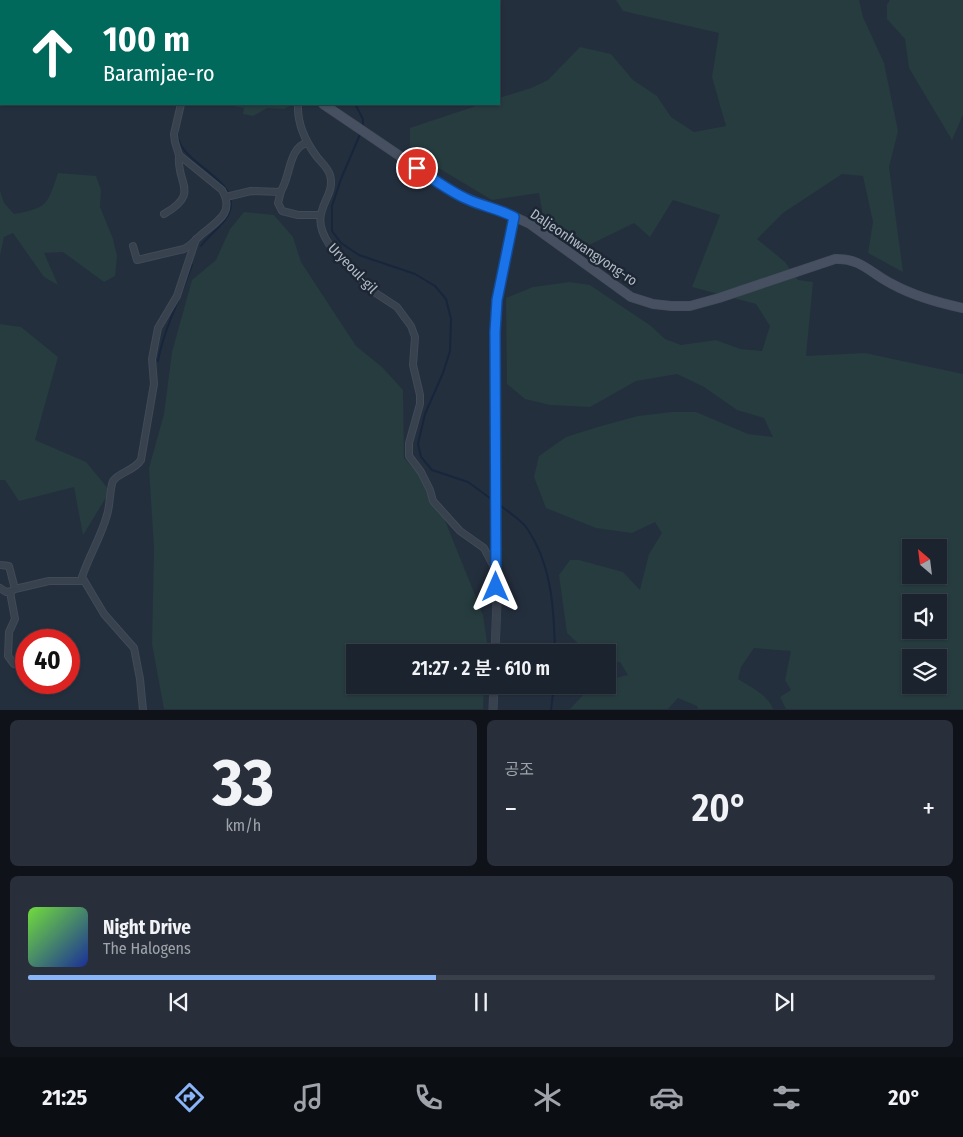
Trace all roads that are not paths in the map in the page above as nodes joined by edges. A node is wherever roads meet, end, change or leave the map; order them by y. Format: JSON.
{"nodes":[{"id":1,"x":181,"y":105,"type":"edge"},
{"id":2,"x":298,"y":105,"type":"edge"},
{"id":3,"x":324,"y":105,"type":"edge"},
{"id":4,"x":307,"y":143,"type":"junction"},
{"id":5,"x":179,"y":155,"type":"junction"},
{"id":6,"x":280,"y":191,"type":"junction"},
{"id":7,"x":228,"y":196,"type":"junction"},
{"id":8,"x":164,"y":214,"type":"dead end"},
{"id":9,"x":320,"y":215,"type":"junction"},
{"id":10,"x":514,"y":217,"type":"junction"},
{"id":11,"x":196,"y":239,"type":"junction"},
{"id":12,"x":133,"y":246,"type":"dead end"},
{"id":13,"x":963,"y":308,"type":"edge"},
{"id":14,"x":0,"y":565,"type":"edge"},
{"id":15,"x":496,"y":571,"type":"junction"},
{"id":16,"x":84,"y":581,"type":"junction"},
{"id":17,"x":0,"y":588,"type":"edge"},
{"id":18,"x":12,"y":591,"type":"junction"},
{"id":19,"x":495,"y":644,"type":"edge"},
{"id":20,"x":14,"y":664,"type":"dead end"},
{"id":21,"x":494,"y":694,"type":"edge"},
{"id":22,"x":143,"y":710,"type":"edge"},
{"id":23,"x":493,"y":710,"type":"edge"}],
"edges":[{"from":1,"to":5,"type":"street"},
{"from":2,"to":4,"type":"street"},
{"from":3,"to":10,"type":"main road","name":"Daljeonhwangyong-ro"},
{"from":4,"to":6,"type":"street"},
{"from":4,"to":9,"type":"street"},
{"from":5,"to":7,"type":"street"},
{"from":5,"to":8,"type":"street"},
{"from":6,"to":7,"type":"street"},
{"from":6,"to":9,"type":"street"},
{"from":7,"to":11,"type":"street"},
{"from":9,"to":15,"type":"street","name":"Uryeoul-gil"},
{"from":10,"to":13,"type":"main road","name":"Daljeonhwangyong-ro"},
{"from":10,"to":15,"type":"street"},
{"from":11,"to":12,"type":"street"},
{"from":11,"to":16,"type":"street"},
{"from":14,"to":18,"type":"street"},
{"from":15,"to":19,"type":"street"},
{"from":16,"to":18,"type":"street"},
{"from":16,"to":22,"type":"street"},
{"from":17,"to":18,"type":"street"},
{"from":18,"to":20,"type":"street"},
{"from":21,"to":23,"type":"street"}]}
